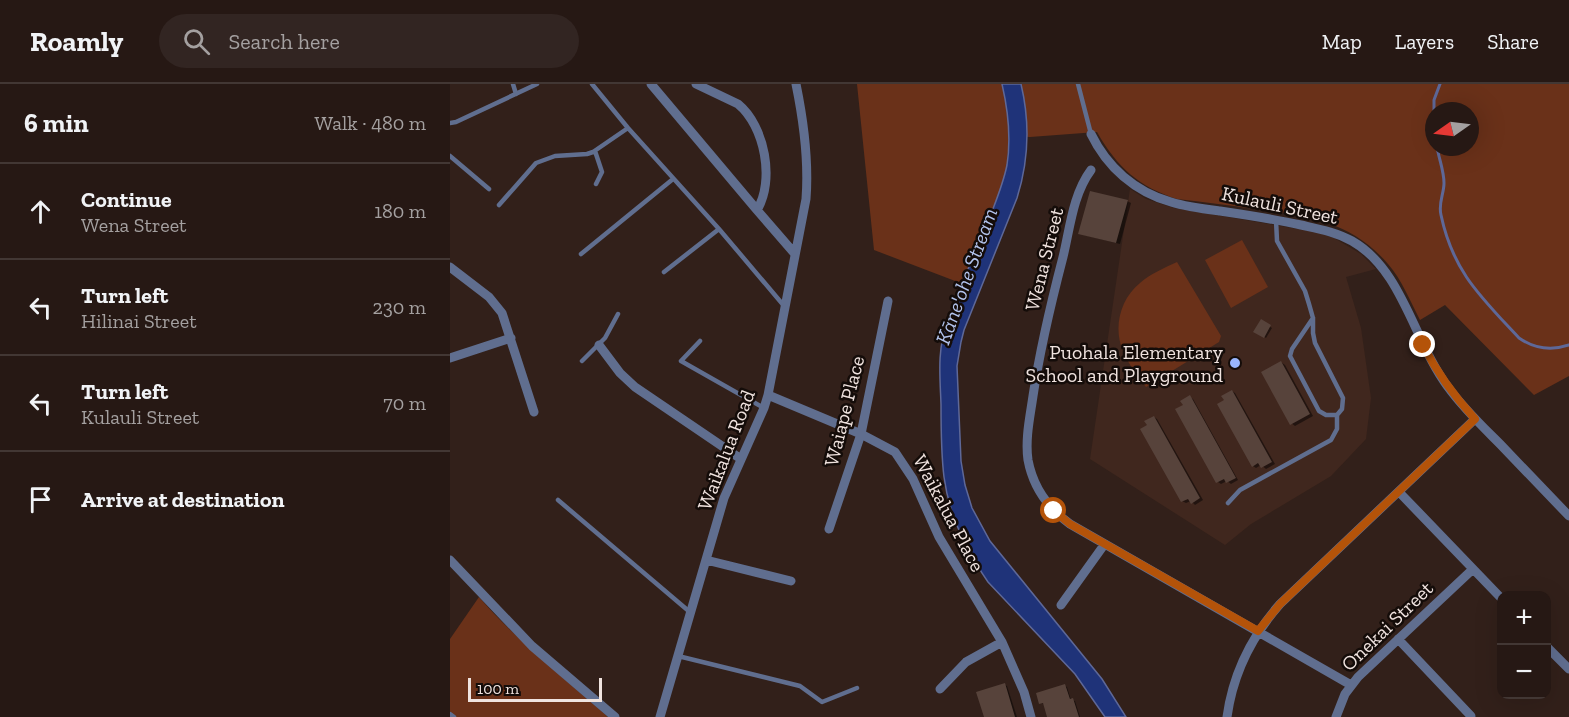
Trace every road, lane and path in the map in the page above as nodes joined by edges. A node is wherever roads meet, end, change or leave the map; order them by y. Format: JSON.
{"nodes":[{"id":1,"x":513,"y":84,"type":"edge"},
{"id":2,"x":537,"y":84,"type":"edge"},
{"id":3,"x":592,"y":84,"type":"edge"},
{"id":4,"x":651,"y":84,"type":"edge"},
{"id":5,"x":696,"y":84,"type":"edge"},
{"id":6,"x":796,"y":84,"type":"edge"},
{"id":7,"x":1078,"y":84,"type":"edge"},
{"id":8,"x":516,"y":94,"type":"junction"},
{"id":9,"x":450,"y":123,"type":"edge"},
{"id":10,"x":628,"y":128,"type":"junction"},
{"id":11,"x":1090,"y":134,"type":"joint"},
{"id":12,"x":595,"y":151,"type":"junction"},
{"id":13,"x":450,"y":156,"type":"edge"},
{"id":14,"x":1091,"y":170,"type":"dead end"},
{"id":15,"x":673,"y":179,"type":"junction"},
{"id":16,"x":596,"y":184,"type":"dead end"},
{"id":17,"x":489,"y":189,"type":"dead end"},
{"id":18,"x":499,"y":205,"type":"dead end"},
{"id":19,"x":758,"y":210,"type":"junction"},
{"id":20,"x":1276,"y":220,"type":"junction"},
{"id":21,"x":719,"y":229,"type":"junction"},
{"id":22,"x":795,"y":254,"type":"junction"},
{"id":23,"x":581,"y":255,"type":"dead end"},
{"id":24,"x":450,"y":267,"type":"edge"},
{"id":25,"x":664,"y":272,"type":"dead end"},
{"id":26,"x":888,"y":301,"type":"dead end"},
{"id":27,"x":785,"y":307,"type":"junction"},
{"id":28,"x":618,"y":314,"type":"dead end"},
{"id":29,"x":1313,"y":318,"type":"junction"},
{"id":30,"x":511,"y":339,"type":"junction"},
{"id":31,"x":700,"y":341,"type":"dead end"},
{"id":32,"x":599,"y":345,"type":"junction"},
{"id":33,"x":450,"y":358,"type":"edge"},
{"id":34,"x":582,"y":361,"type":"dead end"},
{"id":35,"x":768,"y":395,"type":"junction"},
{"id":36,"x":764,"y":408,"type":"junction"},
{"id":37,"x":534,"y":412,"type":"dead end"},
{"id":38,"x":1336,"y":415,"type":"junction"},
{"id":39,"x":1475,"y":419,"type":"junction"},
{"id":40,"x":861,"y":434,"type":"junction"},
{"id":41,"x":741,"y":459,"type":"junction"},
{"id":42,"x":1399,"y":492,"type":"junction"},
{"id":43,"x":1569,"y":499,"type":"edge"},
{"id":44,"x":558,"y":500,"type":"dead end"},
{"id":45,"x":1228,"y":503,"type":"dead end"},
{"id":46,"x":1560,"y":507,"type":"junction"},
{"id":47,"x":1569,"y":516,"type":"edge"},
{"id":48,"x":829,"y":529,"type":"dead end"},
{"id":49,"x":1104,"y":544,"type":"junction"},
{"id":50,"x":706,"y":560,"type":"junction"},
{"id":51,"x":450,"y":561,"type":"edge"},
{"id":52,"x":1473,"y":569,"type":"junction"},
{"id":53,"x":791,"y":581,"type":"dead end"},
{"id":54,"x":1497,"y":593,"type":"edge"},
{"id":55,"x":1061,"y":605,"type":"dead end"},
{"id":56,"x":691,"y":613,"type":"junction"},
{"id":57,"x":1258,"y":631,"type":"junction"},
{"id":58,"x":1398,"y":639,"type":"junction"},
{"id":59,"x":1002,"y":642,"type":"junction"},
{"id":60,"x":1551,"y":651,"type":"edge"},
{"id":61,"x":678,"y":656,"type":"junction"},
{"id":62,"x":1569,"y":669,"type":"edge"},
{"id":63,"x":1351,"y":685,"type":"junction"},
{"id":64,"x":857,"y":688,"type":"dead end"},
{"id":65,"x":940,"y":689,"type":"dead end"},
{"id":66,"x":450,"y":714,"type":"edge"},
{"id":67,"x":1471,"y":716,"type":"edge"},
{"id":68,"x":453,"y":717,"type":"edge"},
{"id":69,"x":615,"y":717,"type":"edge"},
{"id":70,"x":660,"y":717,"type":"edge"},
{"id":71,"x":1031,"y":717,"type":"edge"},
{"id":72,"x":1227,"y":717,"type":"edge"},
{"id":73,"x":1336,"y":717,"type":"edge"}],
"edges":[{"from":1,"to":8,"type":"lane"},
{"from":2,"to":8,"type":"lane"},
{"from":3,"to":10,"type":"lane"},
{"from":4,"to":19,"type":"street"},
{"from":5,"to":19,"type":"street"},
{"from":6,"to":22,"type":"street","name":"Waikalua Road"},
{"from":7,"to":11,"type":"lane"},
{"from":8,"to":9,"type":"lane"},
{"from":10,"to":12,"type":"lane"},
{"from":10,"to":15,"type":"lane"},
{"from":11,"to":20,"type":"street","name":"Kulauli Street"},
{"from":12,"to":16,"type":"lane"},
{"from":12,"to":18,"type":"lane"},
{"from":13,"to":17,"type":"lane"},
{"from":14,"to":49,"type":"street","name":"Wena Street"},
{"from":15,"to":21,"type":"lane"},
{"from":15,"to":23,"type":"lane"},
{"from":19,"to":22,"type":"street"},
{"from":20,"to":29,"type":"lane"},
{"from":20,"to":39,"type":"street","name":"Kulauli Street"},
{"from":21,"to":25,"type":"lane"},
{"from":21,"to":27,"type":"lane"},
{"from":22,"to":27,"type":"street","name":"Waikalua Road"},
{"from":24,"to":30,"type":"street"},
{"from":26,"to":40,"type":"street","name":"Waiape Place"},
{"from":27,"to":35,"type":"street","name":"Waikalua Road"},
{"from":28,"to":32,"type":"lane"},
{"from":29,"to":38,"type":"lane"},
{"from":29,"to":38,"type":"lane"},
{"from":30,"to":33,"type":"street"},
{"from":30,"to":37,"type":"street"},
{"from":31,"to":36,"type":"lane"},
{"from":32,"to":34,"type":"lane"},
{"from":32,"to":41,"type":"street"},
{"from":35,"to":36,"type":"street","name":"Waikalua Road"},
{"from":35,"to":40,"type":"street","name":"Waikalua Place"},
{"from":36,"to":41,"type":"street","name":"Waikalua Road"},
{"from":38,"to":45,"type":"lane"},
{"from":39,"to":42,"type":"street"},
{"from":39,"to":46,"type":"street","name":"Kulauli Street"},
{"from":40,"to":48,"type":"street","name":"Waiape Place"},
{"from":40,"to":59,"type":"street","name":"Waikalua Place"},
{"from":41,"to":50,"type":"street","name":"Waikalua Road"},
{"from":42,"to":52,"type":"street"},
{"from":42,"to":57,"type":"street"},
{"from":43,"to":46,"type":"street"},
{"from":44,"to":56,"type":"lane"},
{"from":46,"to":47,"type":"street","name":"Kulauli Street"},
{"from":49,"to":55,"type":"street"},
{"from":49,"to":57,"type":"street","name":"Wena Street"},
{"from":50,"to":53,"type":"street"},
{"from":50,"to":56,"type":"street","name":"Waikalua Road"},
{"from":51,"to":69,"type":"street"},
{"from":52,"to":54,"type":"street"},
{"from":52,"to":58,"type":"street","name":"Onekai Street"},
{"from":56,"to":61,"type":"street","name":"Waikalua Road"},
{"from":57,"to":63,"type":"street","name":"Wena Street"},
{"from":57,"to":72,"type":"street"},
{"from":58,"to":63,"type":"street","name":"Onekai Street"},
{"from":58,"to":67,"type":"street"},
{"from":59,"to":65,"type":"street"},
{"from":59,"to":71,"type":"street","name":"Waikalua Place"},
{"from":60,"to":62,"type":"street"},
{"from":61,"to":64,"type":"lane"},
{"from":61,"to":70,"type":"street","name":"Waikalua Road"},
{"from":63,"to":73,"type":"street","name":"Onekai Street"},
{"from":66,"to":68,"type":"lane"}]}
